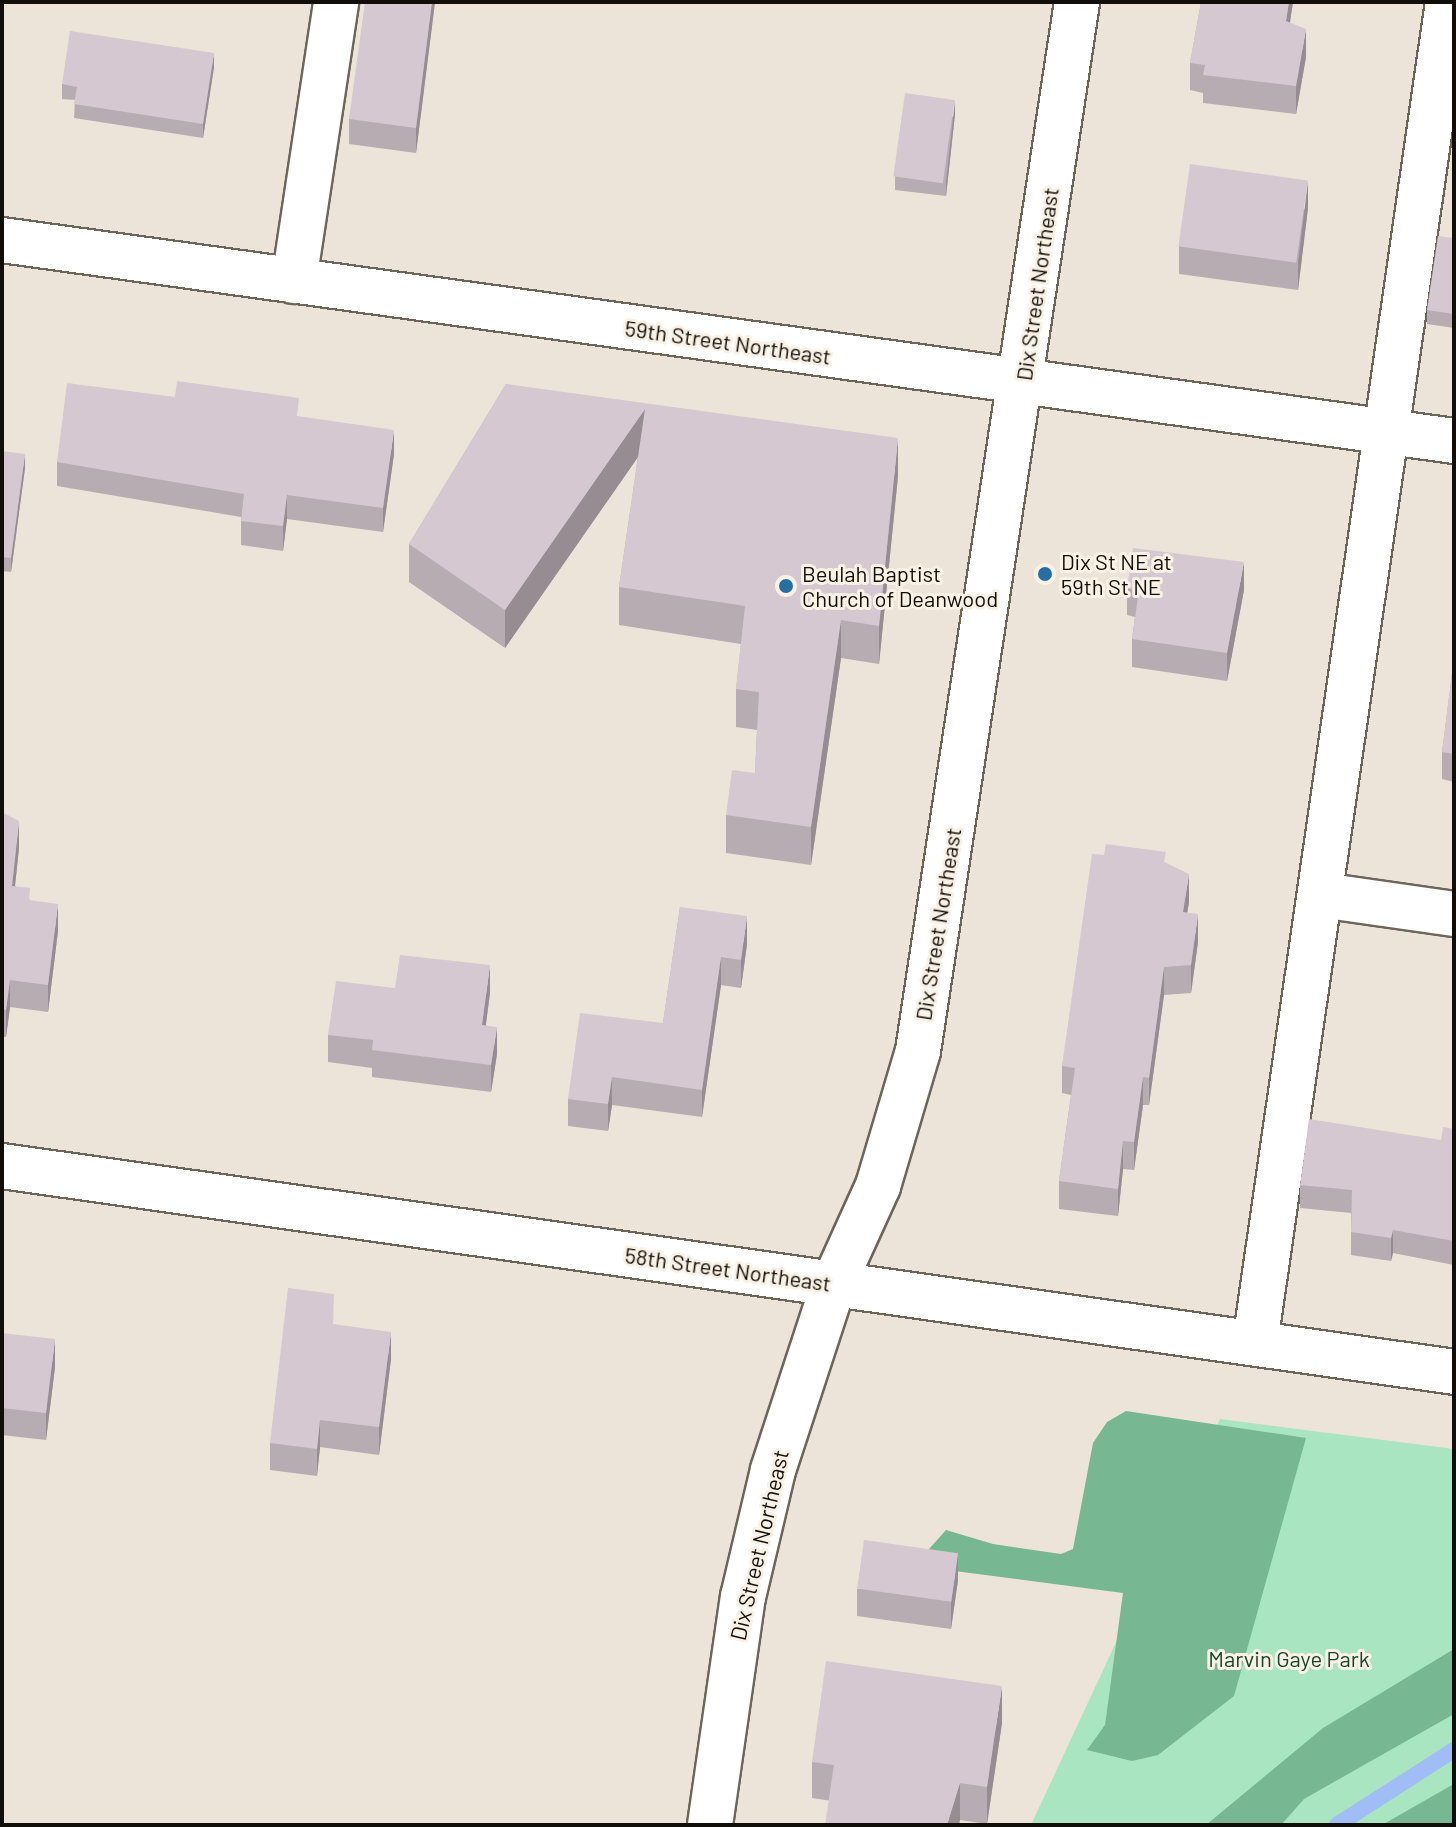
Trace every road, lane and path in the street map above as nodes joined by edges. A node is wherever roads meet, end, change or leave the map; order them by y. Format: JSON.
{"nodes":[{"id":1,"x":336,"y":2,"type":"edge"},
{"id":2,"x":1077,"y":2,"type":"edge"},
{"id":3,"x":1448,"y":2,"type":"edge"},
{"id":4,"x":2,"y":240,"type":"edge"},
{"id":5,"x":294,"y":281,"type":"junction"},
{"id":6,"x":1023,"y":383,"type":"junction"},
{"id":7,"x":1388,"y":432,"type":"junction"},
{"id":8,"x":1454,"y":441,"type":"edge"},
{"id":9,"x":1321,"y":895,"type":"junction"},
{"id":10,"x":1454,"y":914,"type":"edge"},
{"id":11,"x":2,"y":1166,"type":"edge"},
{"id":12,"x":834,"y":1283,"type":"junction"},
{"id":13,"x":1255,"y":1343,"type":"junction"},
{"id":14,"x":1454,"y":1372,"type":"edge"},
{"id":15,"x":710,"y":1825,"type":"edge"}],
"edges":[{"from":1,"to":5,"type":"street"},
{"from":2,"to":6,"type":"street","name":"Dix Street Northeast"},
{"from":3,"to":7,"type":"street"},
{"from":4,"to":5,"type":"street","name":"59th Street Northeast"},
{"from":5,"to":6,"type":"street","name":"59th Street Northeast"},
{"from":6,"to":7,"type":"street","name":"59th Street Northeast"},
{"from":6,"to":12,"type":"street","name":"Dix Street Northeast"},
{"from":7,"to":8,"type":"street","name":"59th Street Northeast"},
{"from":7,"to":9,"type":"street"},
{"from":9,"to":10,"type":"street"},
{"from":9,"to":13,"type":"street"},
{"from":11,"to":12,"type":"street","name":"58th Street Northeast"},
{"from":12,"to":13,"type":"street","name":"58th Street Northeast"},
{"from":12,"to":15,"type":"street","name":"Dix Street Northeast"},
{"from":13,"to":14,"type":"street","name":"58th Street Northeast"}]}
